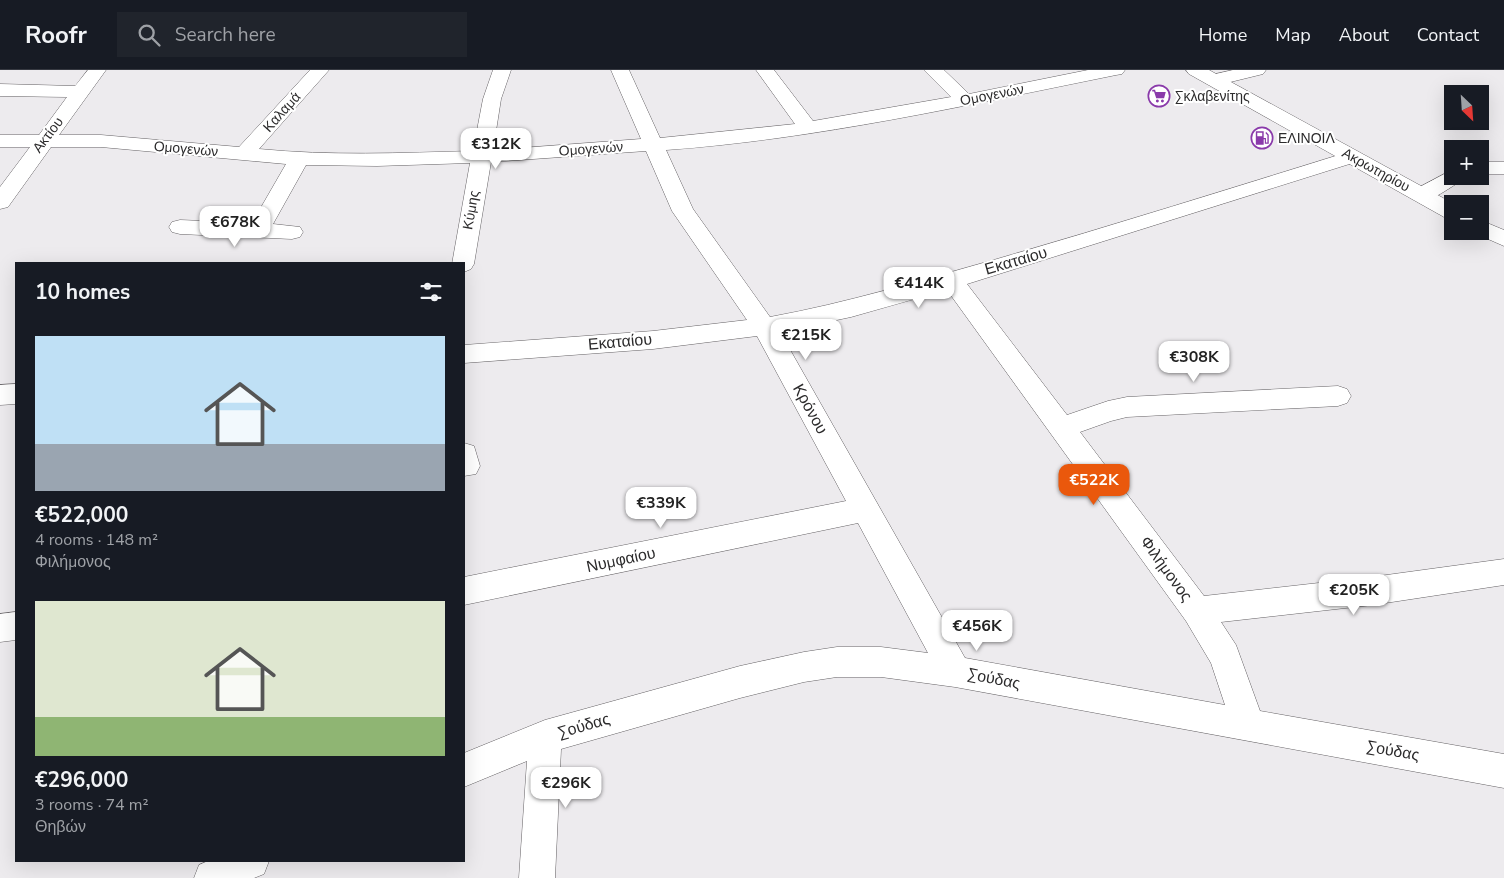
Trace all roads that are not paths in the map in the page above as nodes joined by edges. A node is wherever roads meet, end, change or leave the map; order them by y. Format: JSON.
{"nodes":[{"id":1,"x":98,"y":70,"type":"edge"},
{"id":2,"x":320,"y":70,"type":"edge"},
{"id":3,"x":502,"y":70,"type":"edge"},
{"id":4,"x":620,"y":70,"type":"edge"},
{"id":5,"x":766,"y":70,"type":"edge"},
{"id":6,"x":933,"y":70,"type":"edge"},
{"id":7,"x":1116,"y":70,"type":"edge"},
{"id":8,"x":1195,"y":70,"type":"edge"},
{"id":9,"x":1257,"y":70,"type":"edge"},
{"id":10,"x":1214,"y":80,"type":"junction"},
{"id":11,"x":0,"y":90,"type":"edge"},
{"id":12,"x":81,"y":92,"type":"junction"},
{"id":13,"x":965,"y":100,"type":"junction"},
{"id":14,"x":808,"y":128,"type":"junction"},
{"id":15,"x":0,"y":141,"type":"edge"},
{"id":16,"x":44,"y":141,"type":"junction"},
{"id":17,"x":654,"y":145,"type":"junction"},
{"id":18,"x":244,"y":154,"type":"junction"},
{"id":19,"x":480,"y":157,"type":"junction"},
{"id":20,"x":1352,"y":157,"type":"junction"},
{"id":21,"x":299,"y":159,"type":"junction"},
{"id":22,"x":1489,"y":168,"type":"edge"},
{"id":23,"x":1504,"y":168,"type":"edge"},
{"id":24,"x":1444,"y":182,"type":"edge"},
{"id":25,"x":1421,"y":195,"type":"junction"},
{"id":26,"x":0,"y":202,"type":"edge"},
{"id":27,"x":1444,"y":208,"type":"edge"},
{"id":28,"x":180,"y":227,"type":"dead end"},
{"id":29,"x":259,"y":230,"type":"junction"},
{"id":30,"x":1489,"y":231,"type":"edge"},
{"id":31,"x":292,"y":232,"type":"dead end"},
{"id":32,"x":1504,"y":239,"type":"edge"},
{"id":33,"x":463,"y":262,"type":"edge"},
{"id":34,"x":952,"y":280,"type":"junction"},
{"id":35,"x":764,"y":326,"type":"junction"},
{"id":36,"x":465,"y":354,"type":"edge"},
{"id":37,"x":15,"y":394,"type":"edge"},
{"id":38,"x":0,"y":396,"type":"edge"},
{"id":39,"x":1338,"y":396,"type":"dead end"},
{"id":40,"x":1062,"y":428,"type":"junction"},
{"id":41,"x":866,"y":509,"type":"junction"},
{"id":42,"x":1504,"y":572,"type":"edge"},
{"id":43,"x":465,"y":591,"type":"edge"},
{"id":44,"x":1198,"y":611,"type":"junction"},
{"id":45,"x":15,"y":626,"type":"edge"},
{"id":46,"x":0,"y":628,"type":"edge"},
{"id":47,"x":955,"y":672,"type":"junction"},
{"id":48,"x":1249,"y":726,"type":"junction"},
{"id":49,"x":545,"y":737,"type":"junction"},
{"id":50,"x":465,"y":770,"type":"edge"},
{"id":51,"x":1504,"y":771,"type":"edge"},
{"id":52,"x":249,"y":862,"type":"edge"},
{"id":53,"x":212,"y":878,"type":"edge"},
{"id":54,"x":537,"y":878,"type":"edge"}],
"edges":[{"from":1,"to":12,"type":"street","name":"Ακτίου"},
{"from":2,"to":18,"type":"street","name":"Καλαμά"},
{"from":3,"to":19,"type":"street","name":"Κύμης"},
{"from":4,"to":17,"type":"street","name":"Κρόνου"},
{"from":5,"to":14,"type":"street"},
{"from":6,"to":13,"type":"street"},
{"from":7,"to":13,"type":"street","name":"Ομογενών"},
{"from":8,"to":10,"type":"street","name":"Ακρωτηρίου"},
{"from":9,"to":10,"type":"street"},
{"from":10,"to":20,"type":"street","name":"Ακρωτηρίου"},
{"from":11,"to":12,"type":"street"},
{"from":12,"to":16,"type":"street","name":"Ακτίου"},
{"from":13,"to":14,"type":"street","name":"Ομογενών"},
{"from":14,"to":17,"type":"street","name":"Ομογενών"},
{"from":15,"to":16,"type":"street","name":"Ομογενών"},
{"from":16,"to":18,"type":"street","name":"Ομογενών"},
{"from":16,"to":26,"type":"street","name":"Ακτίου"},
{"from":17,"to":19,"type":"street","name":"Ομογενών"},
{"from":17,"to":35,"type":"street","name":"Κρόνου"},
{"from":18,"to":21,"type":"street","name":"Ομογενών"},
{"from":19,"to":21,"type":"street","name":"Ομογενών"},
{"from":19,"to":33,"type":"street","name":"Κύμης"},
{"from":20,"to":25,"type":"street","name":"Ακρωτηρίου"},
{"from":20,"to":34,"type":"street","name":"Εκαταίου"},
{"from":21,"to":29,"type":"street"},
{"from":22,"to":23,"type":"street"},
{"from":24,"to":25,"type":"street"},
{"from":25,"to":27,"type":"street","name":"Ακρωτηρίου"},
{"from":28,"to":29,"type":"street"},
{"from":29,"to":31,"type":"street"},
{"from":30,"to":32,"type":"street"},
{"from":34,"to":35,"type":"street","name":"Εκαταίου"},
{"from":34,"to":40,"type":"street","name":"Φιλήμονος"},
{"from":35,"to":36,"type":"street","name":"Εκαταίου"},
{"from":35,"to":41,"type":"street","name":"Κρόνου"},
{"from":37,"to":38,"type":"street"},
{"from":39,"to":40,"type":"street"},
{"from":40,"to":44,"type":"street","name":"Φιλήμονος"},
{"from":41,"to":43,"type":"street","name":"Νυμφαίου"},
{"from":41,"to":47,"type":"street","name":"Κρόνου"},
{"from":42,"to":44,"type":"street"},
{"from":44,"to":48,"type":"street","name":"Φιλήμονος"},
{"from":45,"to":46,"type":"street"},
{"from":47,"to":48,"type":"street","name":"Σούδας"},
{"from":47,"to":49,"type":"street","name":"Σούδας"},
{"from":48,"to":51,"type":"street","name":"Σούδας"},
{"from":49,"to":50,"type":"street","name":"Σούδας"},
{"from":49,"to":54,"type":"street"},
{"from":52,"to":53,"type":"street"}]}
